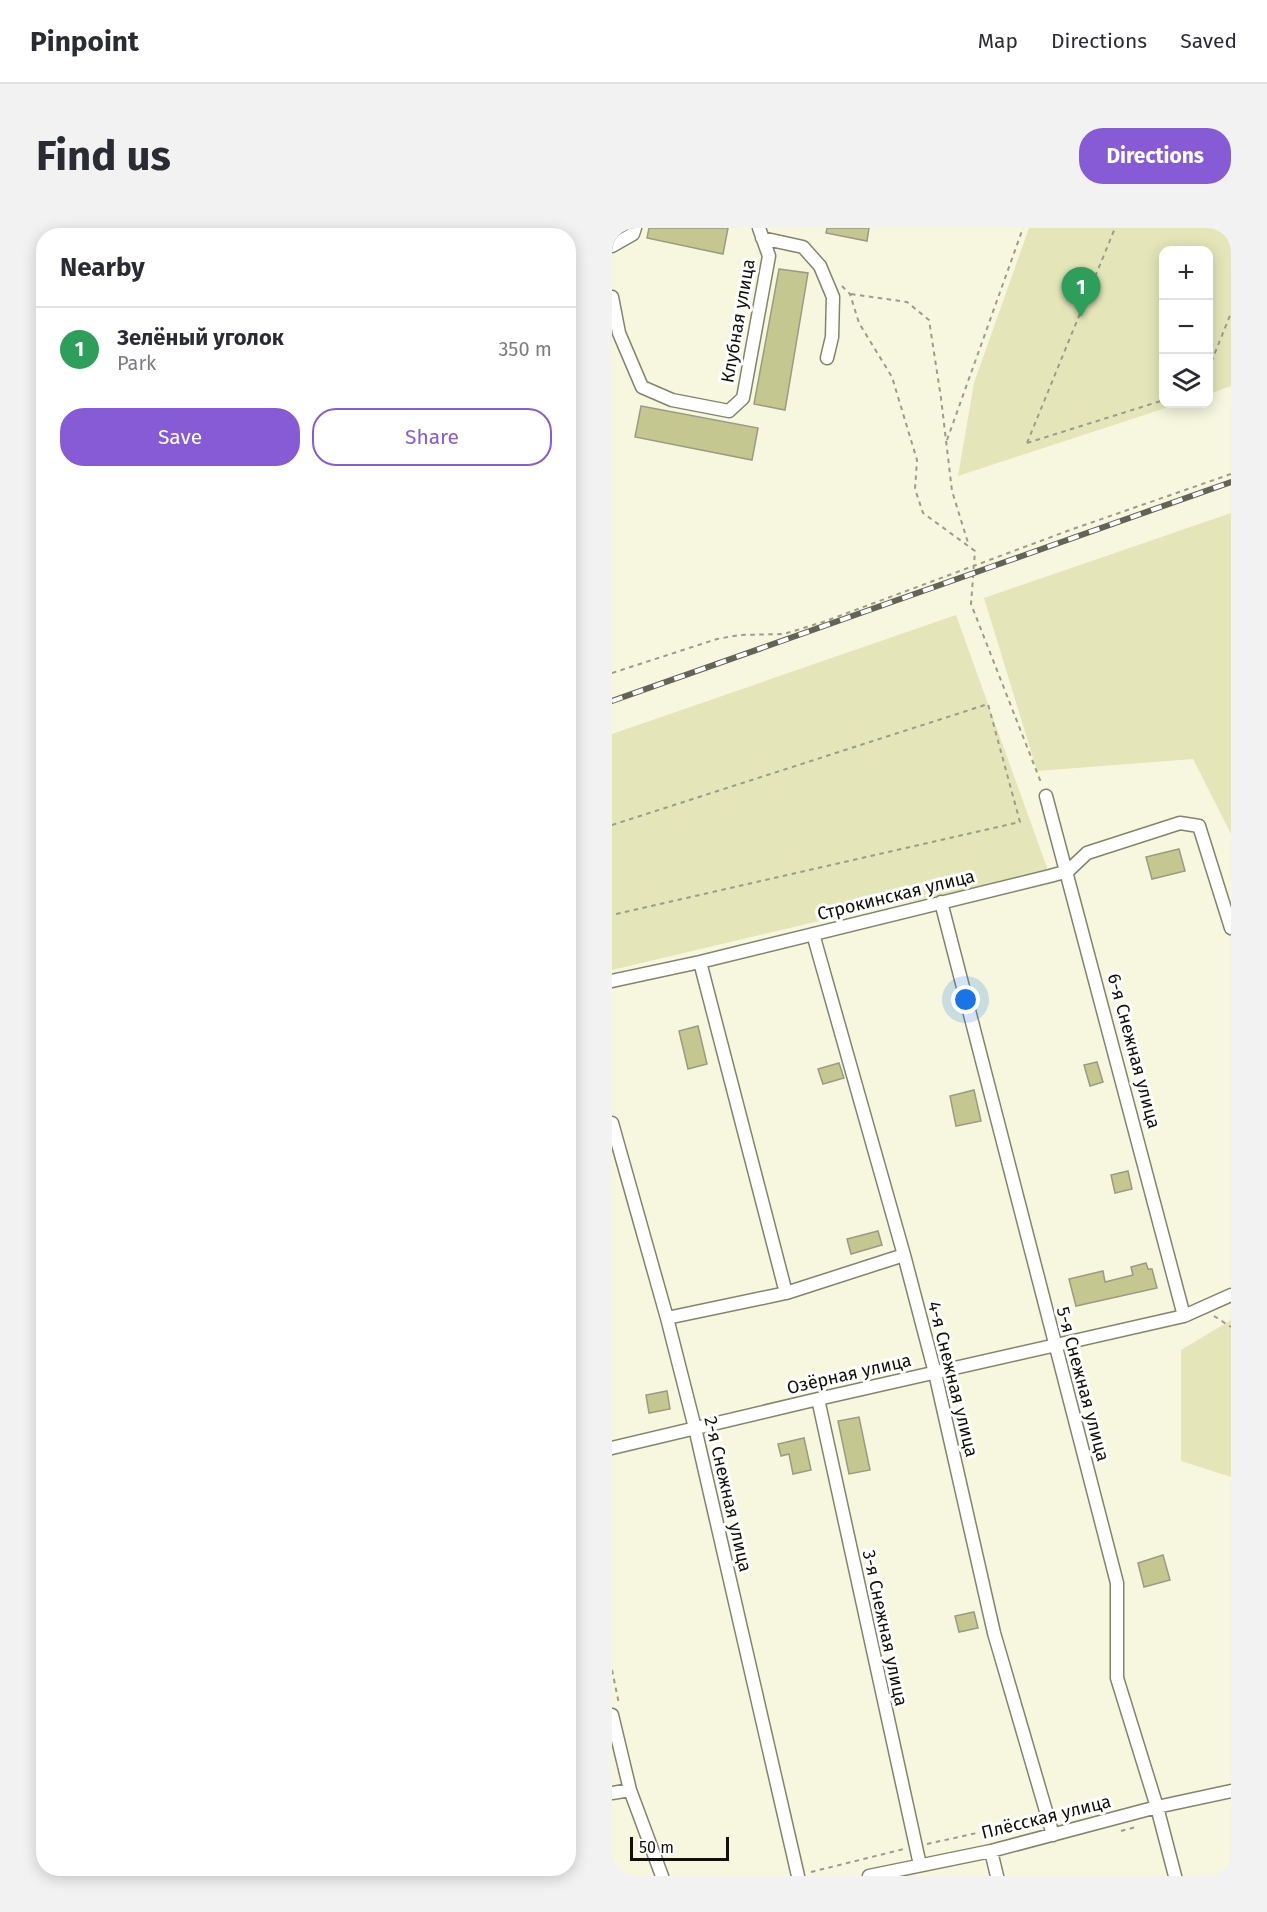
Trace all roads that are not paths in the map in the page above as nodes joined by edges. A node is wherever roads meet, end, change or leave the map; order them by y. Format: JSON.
{"nodes":[{"id":1,"x":635,"y":228,"type":"edge"},
{"id":2,"x":760,"y":233,"type":"edge"},
{"id":3,"x":612,"y":246,"type":"edge"},
{"id":4,"x":612,"y":297,"type":"edge"},
{"id":5,"x":827,"y":358,"type":"dead end"},
{"id":6,"x":1046,"y":796,"type":"road end"},
{"id":7,"x":1068,"y":871,"type":"junction"},
{"id":8,"x":941,"y":902,"type":"junction"},
{"id":9,"x":1231,"y":928,"type":"edge"},
{"id":10,"x":813,"y":934,"type":"junction"},
{"id":11,"x":700,"y":962,"type":"junction"},
{"id":12,"x":612,"y":981,"type":"edge"},
{"id":13,"x":612,"y":1124,"type":"edge"},
{"id":14,"x":904,"y":1255,"type":"junction"},
{"id":15,"x":786,"y":1293,"type":"junction"},
{"id":16,"x":1231,"y":1295,"type":"edge"},
{"id":17,"x":1184,"y":1316,"type":"junction"},
{"id":18,"x":667,"y":1318,"type":"junction"},
{"id":19,"x":1055,"y":1345,"type":"junction"},
{"id":20,"x":934,"y":1373,"type":"junction"},
{"id":21,"x":818,"y":1399,"type":"junction"},
{"id":22,"x":695,"y":1428,"type":"junction"},
{"id":23,"x":612,"y":1448,"type":"edge"},
{"id":24,"x":612,"y":1716,"type":"edge"},
{"id":25,"x":630,"y":1790,"type":"junction"},
{"id":26,"x":1231,"y":1791,"type":"edge"},
{"id":27,"x":612,"y":1793,"type":"edge"},
{"id":28,"x":1157,"y":1808,"type":"junction"},
{"id":29,"x":1053,"y":1834,"type":"junction"},
{"id":30,"x":991,"y":1851,"type":"junction"},
{"id":31,"x":920,"y":1865,"type":"junction"},
{"id":32,"x":662,"y":1876,"type":"edge"},
{"id":33,"x":798,"y":1876,"type":"edge"},
{"id":34,"x":869,"y":1876,"type":"edge"},
{"id":35,"x":997,"y":1876,"type":"edge"},
{"id":36,"x":1175,"y":1876,"type":"edge"}],
"edges":[{"from":1,"to":3,"type":"street"},
{"from":2,"to":4,"type":"street","name":"Клубная улица"},
{"from":2,"to":5,"type":"street"},
{"from":6,"to":7,"type":"street","name":"6-я Снежная улица"},
{"from":7,"to":8,"type":"street","name":"Строкинская улица"},
{"from":7,"to":9,"type":"street","name":"Строкинская улица"},
{"from":7,"to":17,"type":"street","name":"6-я Снежная улица"},
{"from":8,"to":10,"type":"street","name":"Строкинская улица"},
{"from":8,"to":19,"type":"street","name":"5-я Снежная улица"},
{"from":10,"to":11,"type":"street","name":"Строкинская улица"},
{"from":10,"to":14,"type":"street","name":"4-я Снежная улица"},
{"from":11,"to":12,"type":"street","name":"Строкинская улица"},
{"from":11,"to":15,"type":"street"},
{"from":13,"to":18,"type":"street","name":"2-я Снежная улица"},
{"from":14,"to":15,"type":"street"},
{"from":14,"to":20,"type":"street","name":"4-я Снежная улица"},
{"from":15,"to":18,"type":"street"},
{"from":16,"to":17,"type":"street","name":"Озёрная улица"},
{"from":17,"to":19,"type":"street","name":"Озёрная улица"},
{"from":18,"to":22,"type":"street","name":"2-я Снежная улица"},
{"from":19,"to":20,"type":"street","name":"Озёрная улица"},
{"from":19,"to":28,"type":"street","name":"5-я Снежная улица"},
{"from":20,"to":21,"type":"street","name":"Озёрная улица"},
{"from":20,"to":29,"type":"street","name":"4-я Снежная улица"},
{"from":21,"to":22,"type":"street","name":"Озёрная улица"},
{"from":21,"to":31,"type":"street","name":"3-я Снежная улица"},
{"from":22,"to":23,"type":"street","name":"Озёрная улица"},
{"from":22,"to":33,"type":"street","name":"2-я Снежная улица"},
{"from":24,"to":25,"type":"street"},
{"from":25,"to":27,"type":"street"},
{"from":25,"to":32,"type":"street"},
{"from":26,"to":28,"type":"street","name":"Плёсская улица"},
{"from":28,"to":29,"type":"street","name":"Плёсская улица"},
{"from":28,"to":36,"type":"street","name":"5-я Снежная улица"},
{"from":29,"to":30,"type":"street","name":"Плёсская улица"},
{"from":30,"to":31,"type":"street","name":"Плёсская улица"},
{"from":30,"to":35,"type":"street"},
{"from":31,"to":34,"type":"street","name":"Плёсская улица"}]}
